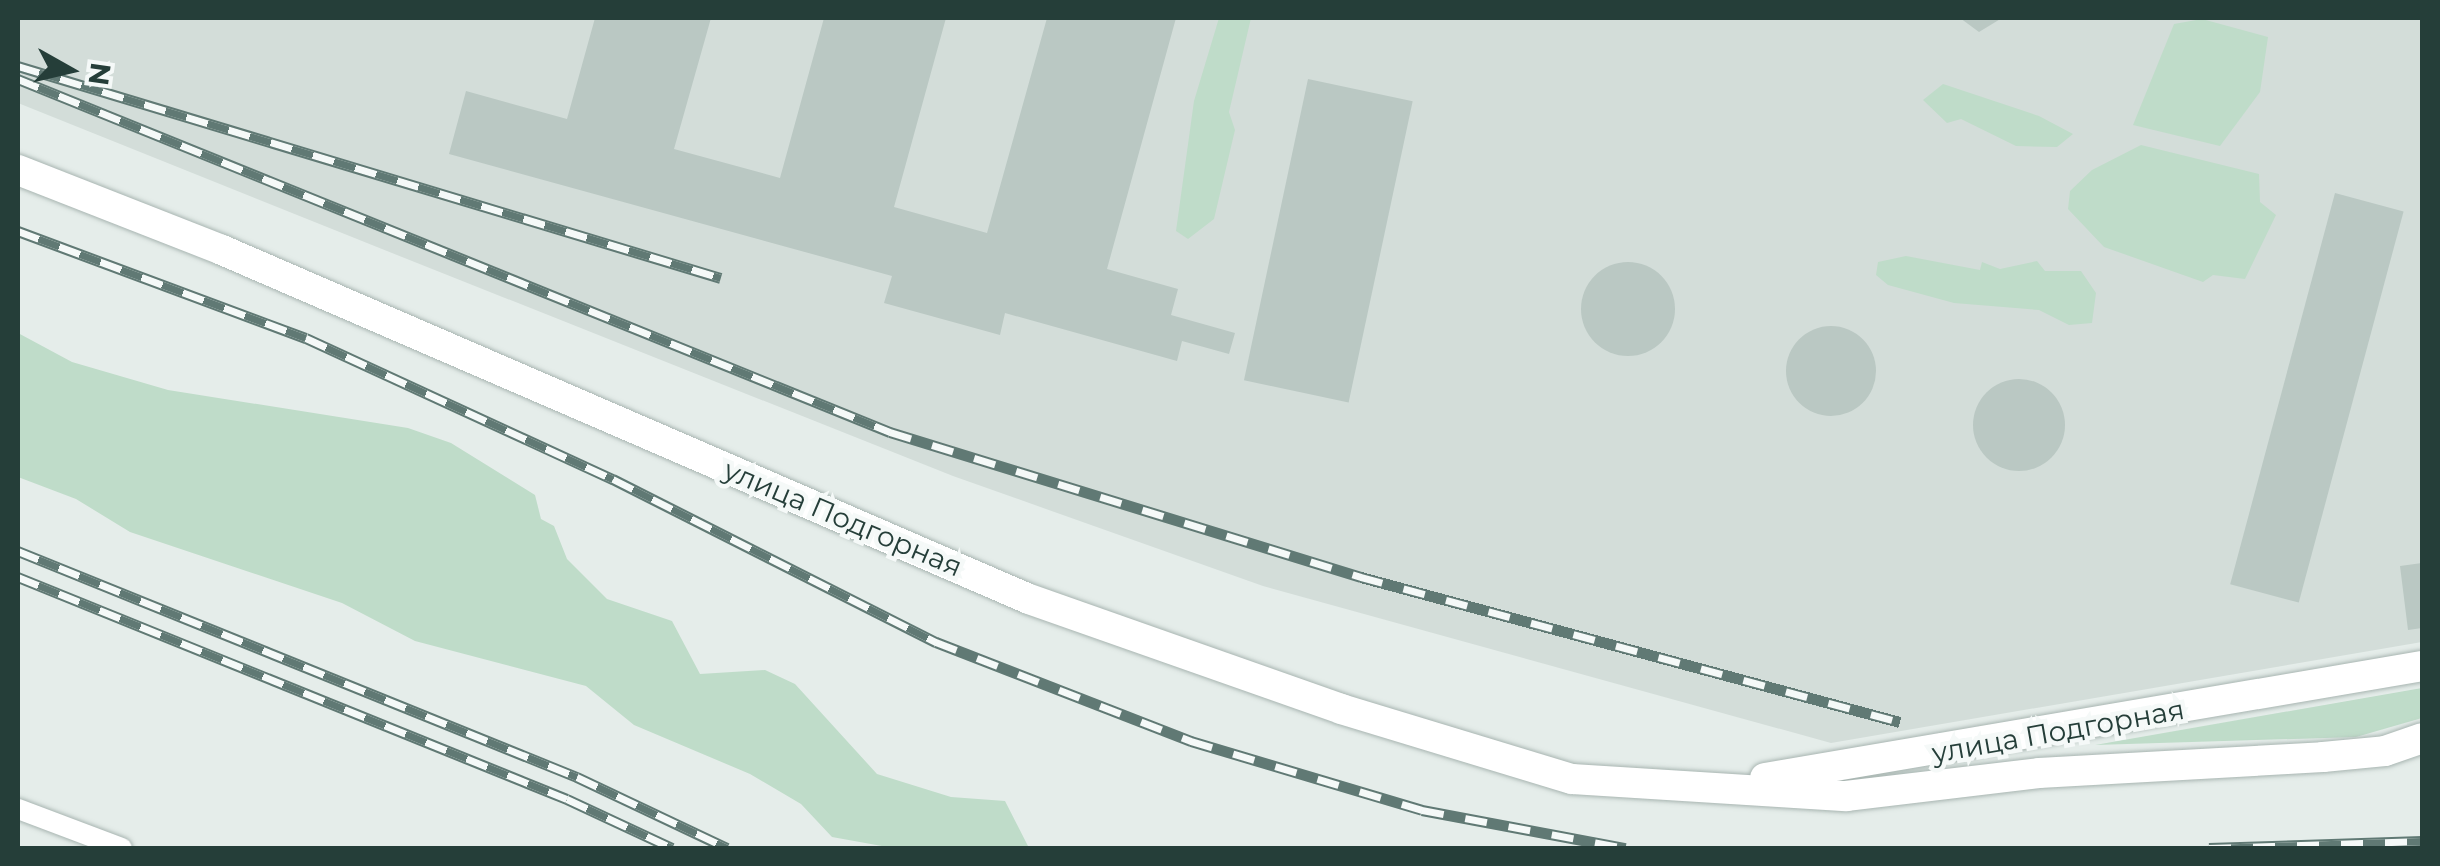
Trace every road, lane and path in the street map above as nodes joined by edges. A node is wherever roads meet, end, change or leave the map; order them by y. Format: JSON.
{"nodes":[{"id":1,"x":18,"y":170,"type":"edge"},
{"id":2,"x":2422,"y":666,"type":"edge"},
{"id":3,"x":2422,"y":738,"type":"edge"},
{"id":4,"x":1693,"y":788,"type":"junction"},
{"id":5,"x":18,"y":810,"type":"edge"},
{"id":6,"x":122,"y":848,"type":"edge"}],
"edges":[{"from":1,"to":4,"type":"main road","name":"улица Подгорная"},
{"from":2,"to":4,"type":"main road","name":"улица Подгорная"},
{"from":3,"to":4,"type":"main road","name":"улица Подгорная"},
{"from":5,"to":6,"type":"lane"}]}
